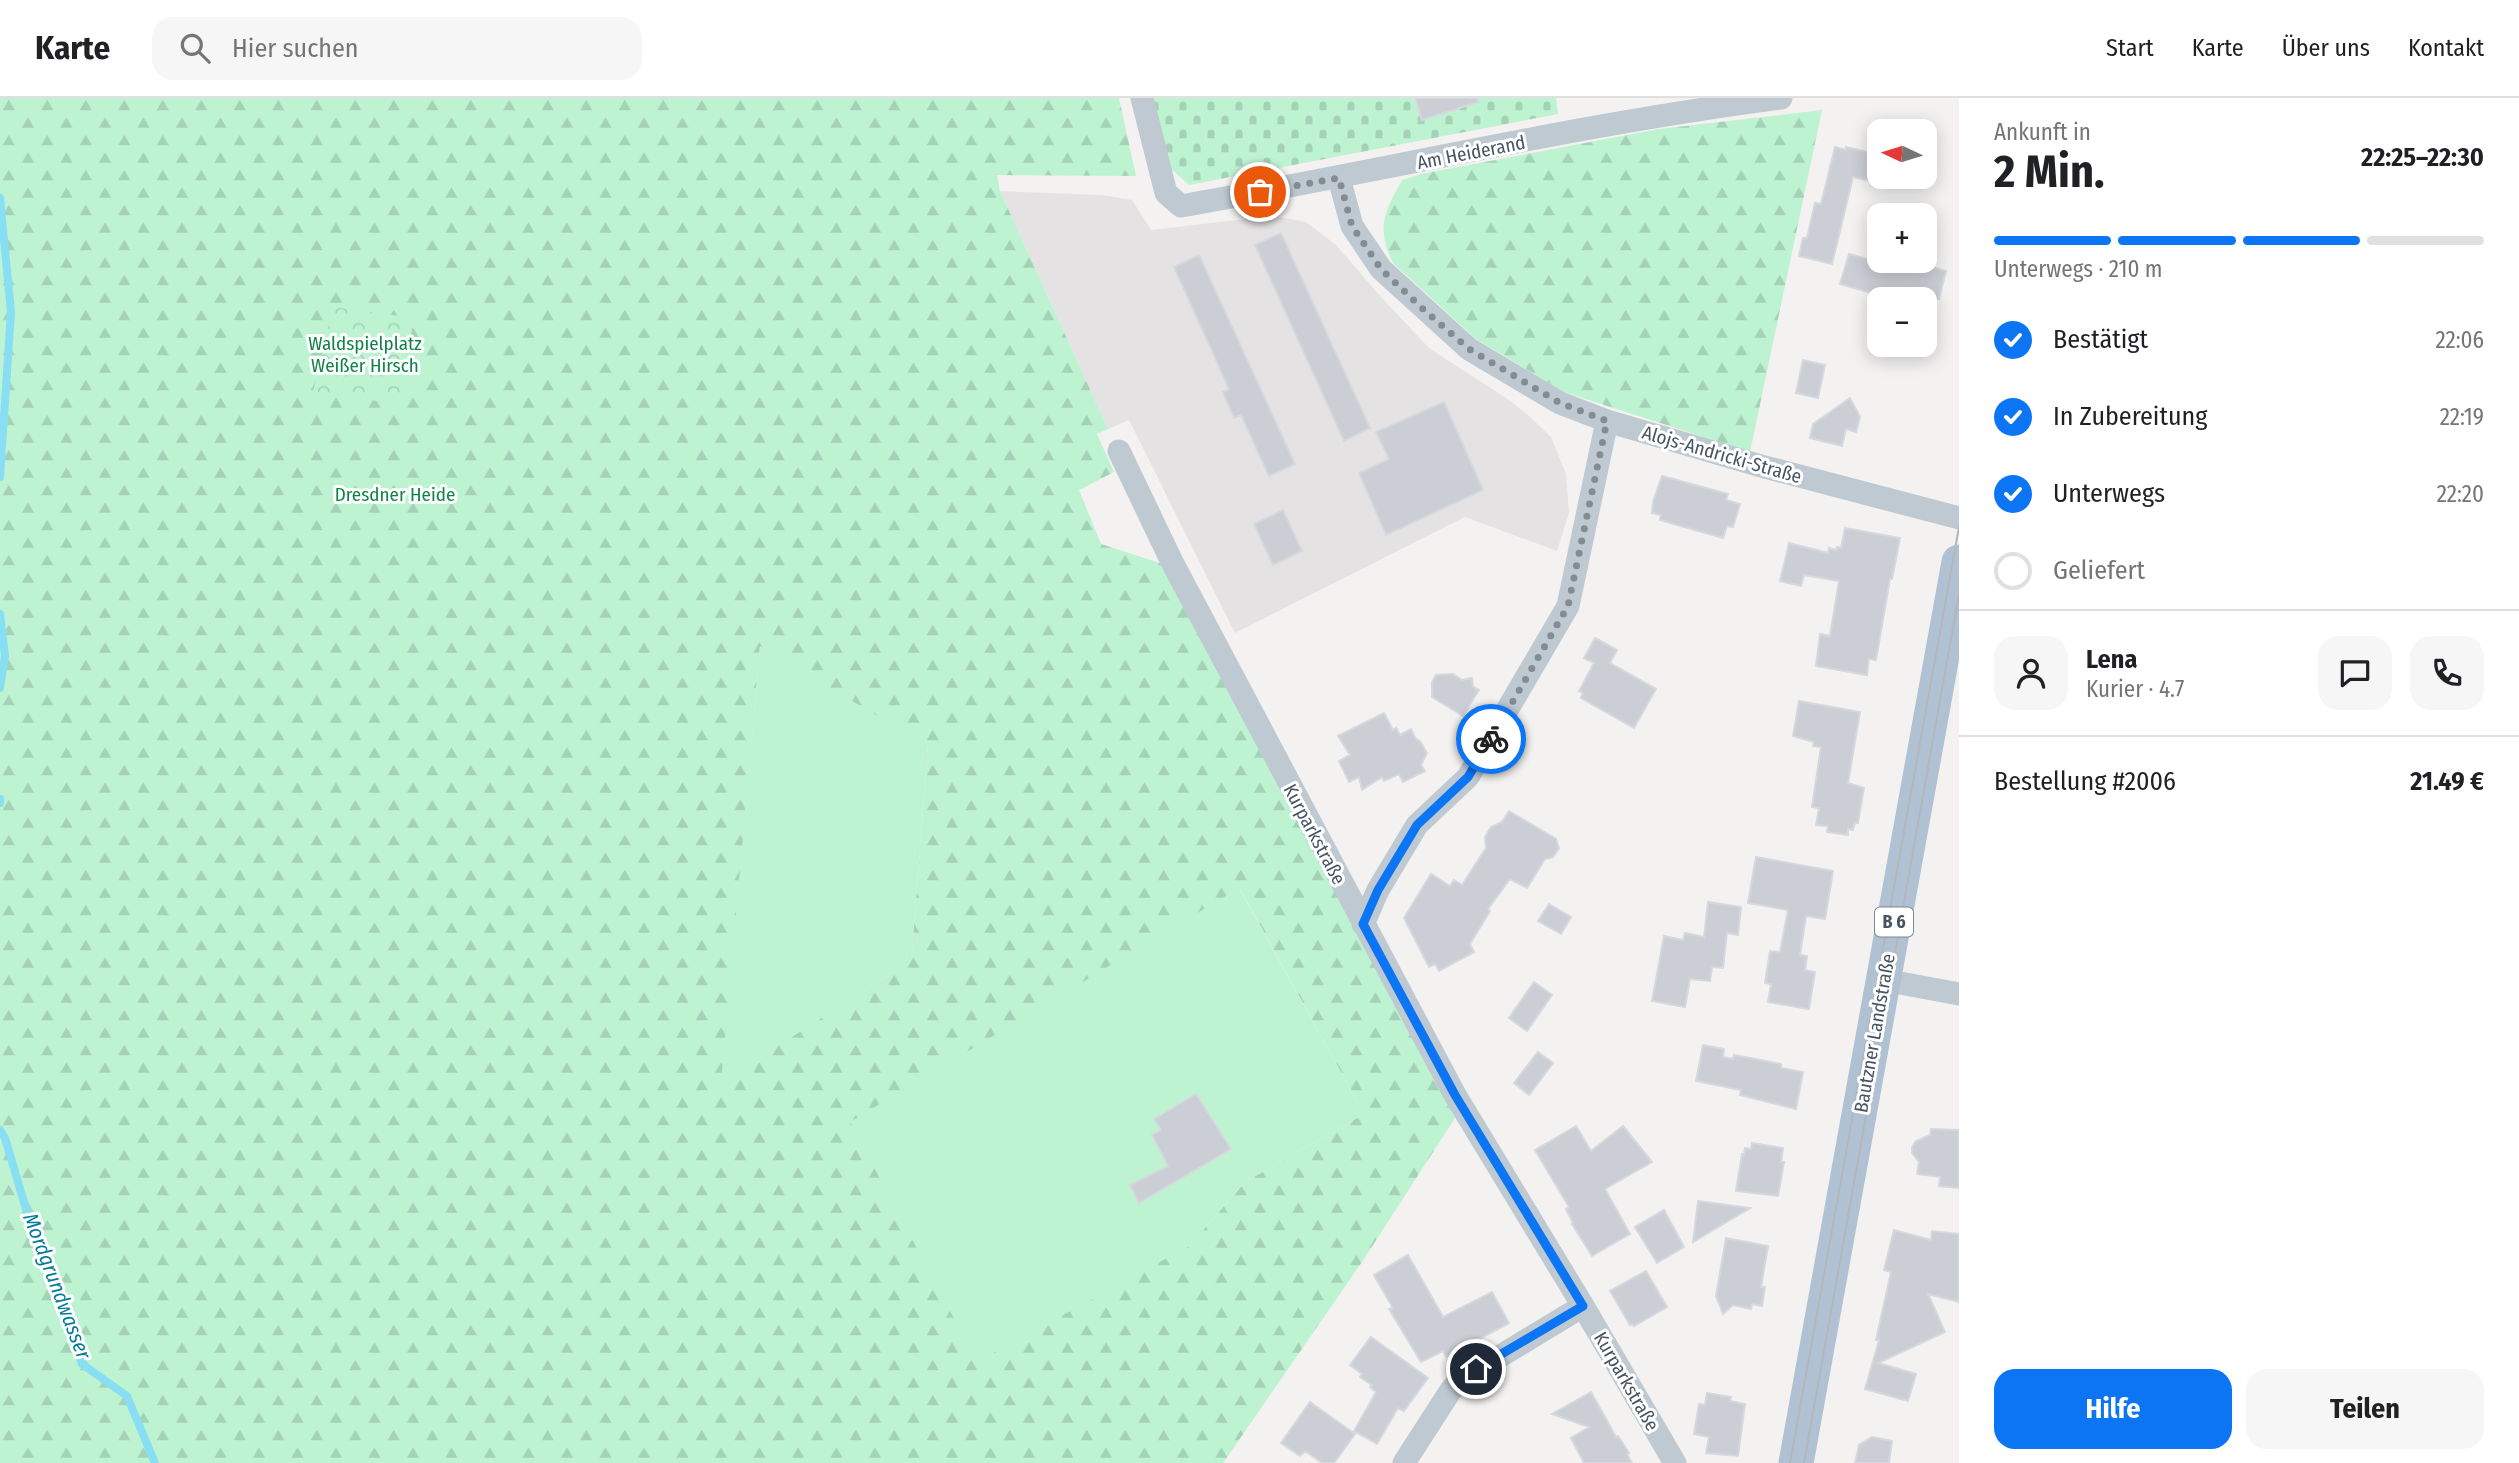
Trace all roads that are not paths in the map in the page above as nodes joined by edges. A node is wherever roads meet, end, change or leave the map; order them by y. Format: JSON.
{"nodes":[{"id":1,"x":1142,"y":98,"type":"edge"},
{"id":2,"x":1781,"y":98,"type":"edge"},
{"id":3,"x":1339,"y":178,"type":"junction"},
{"id":4,"x":1607,"y":421,"type":"junction"},
{"id":5,"x":1119,"y":451,"type":"dead end"},
{"id":6,"x":1959,"y":518,"type":"edge"},
{"id":7,"x":1959,"y":562,"type":"edge"},
{"id":8,"x":1956,"y":599,"type":"edge"},
{"id":9,"x":1363,"y":924,"type":"junction"},
{"id":10,"x":1884,"y":980,"type":"junction"},
{"id":11,"x":1959,"y":994,"type":"edge"},
{"id":12,"x":1583,"y":1306,"type":"junction"},
{"id":13,"x":1404,"y":1463,"type":"edge"},
{"id":14,"x":1675,"y":1463,"type":"edge"},
{"id":15,"x":1796,"y":1463,"type":"edge"}],
"edges":[{"from":1,"to":3,"type":"street","name":"Am Heiderand"},
{"from":2,"to":3,"type":"street","name":"Am Heiderand"},
{"from":3,"to":4,"type":"street","name":"Alojs-Andricki-Straße"},
{"from":4,"to":6,"type":"street","name":"Alojs-Andricki-Straße"},
{"from":4,"to":9,"type":"street"},
{"from":5,"to":9,"type":"street","name":"Kurparkstraße"},
{"from":7,"to":8,"type":"main road","name":"Bautzner Landstraße","number":"B 6"},
{"from":8,"to":10,"type":"main road","name":"Bautzner Landstraße","number":"B 6"},
{"from":9,"to":12,"type":"street","name":"Kurparkstraße"},
{"from":10,"to":11,"type":"street"},
{"from":10,"to":15,"type":"main road","name":"Bautzner Landstraße","number":"B 6"},
{"from":12,"to":13,"type":"street"},
{"from":12,"to":14,"type":"street","name":"Kurparkstraße"}]}
